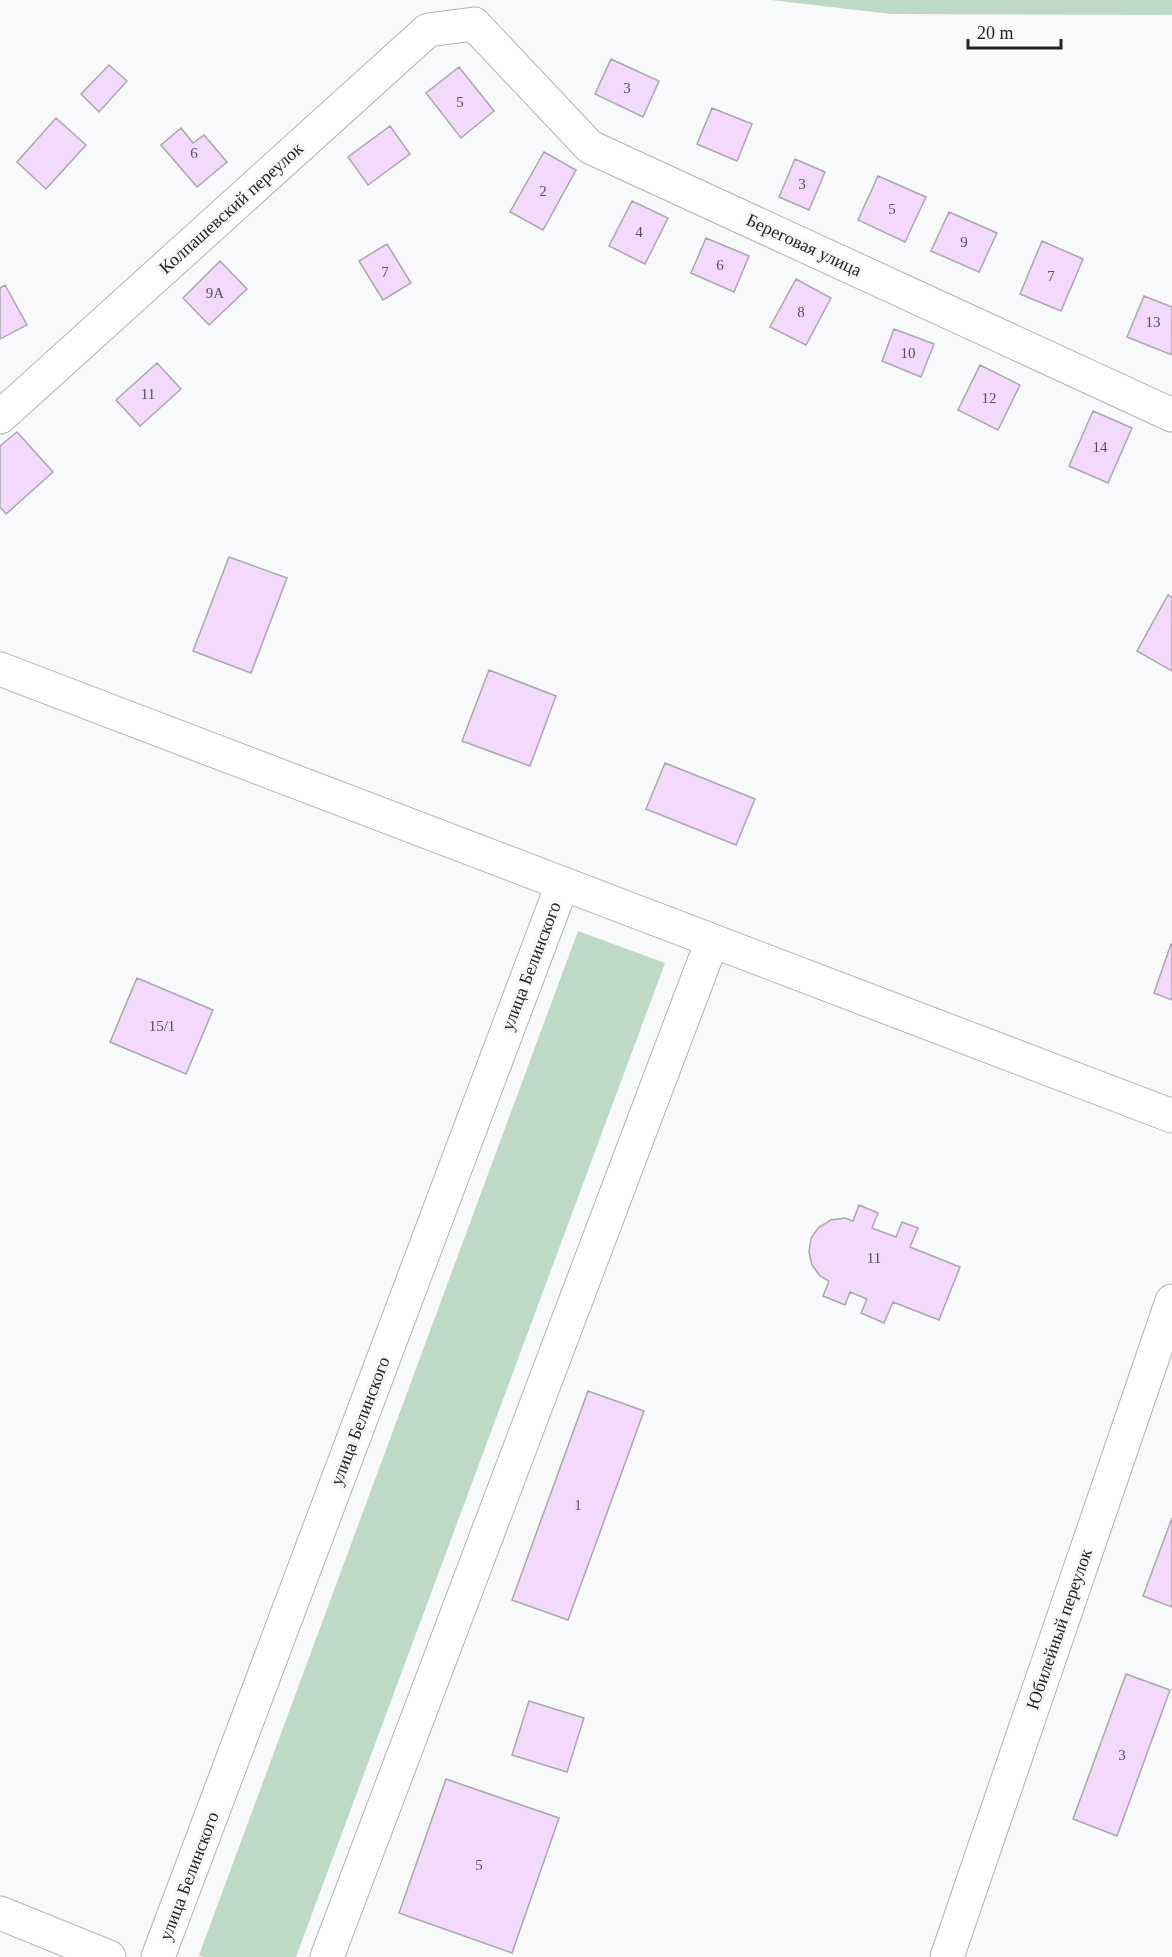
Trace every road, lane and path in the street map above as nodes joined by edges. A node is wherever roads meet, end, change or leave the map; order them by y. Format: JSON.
{"nodes":[{"id":1,"x":474,"y":24,"type":"joint"},
{"id":2,"x":1172,"y":415,"type":"edge"},
{"id":3,"x":0,"y":417,"type":"edge"},
{"id":4,"x":0,"y":669,"type":"edge"},
{"id":5,"x":562,"y":885,"type":"junction"},
{"id":6,"x":712,"y":941,"type":"junction"},
{"id":7,"x":1172,"y":1116,"type":"edge"},
{"id":8,"x":1172,"y":1301,"type":"edge"},
{"id":9,"x":0,"y":1913,"type":"edge"},
{"id":10,"x":110,"y":1957,"type":"edge"},
{"id":11,"x":158,"y":1957,"type":"edge"},
{"id":12,"x":327,"y":1957,"type":"edge"},
{"id":13,"x":947,"y":1957,"type":"edge"}],
"edges":[{"from":1,"to":2,"type":"street","name":"Береговая улица"},
{"from":1,"to":3,"type":"street","name":"Колпашевский переулок"},
{"from":4,"to":5,"type":"street"},
{"from":5,"to":6,"type":"street"},
{"from":5,"to":11,"type":"street","name":"улица Белинского"},
{"from":6,"to":7,"type":"street"},
{"from":6,"to":12,"type":"street"},
{"from":8,"to":13,"type":"street","name":"Юбилейный переулок"},
{"from":9,"to":10,"type":"street"}]}
